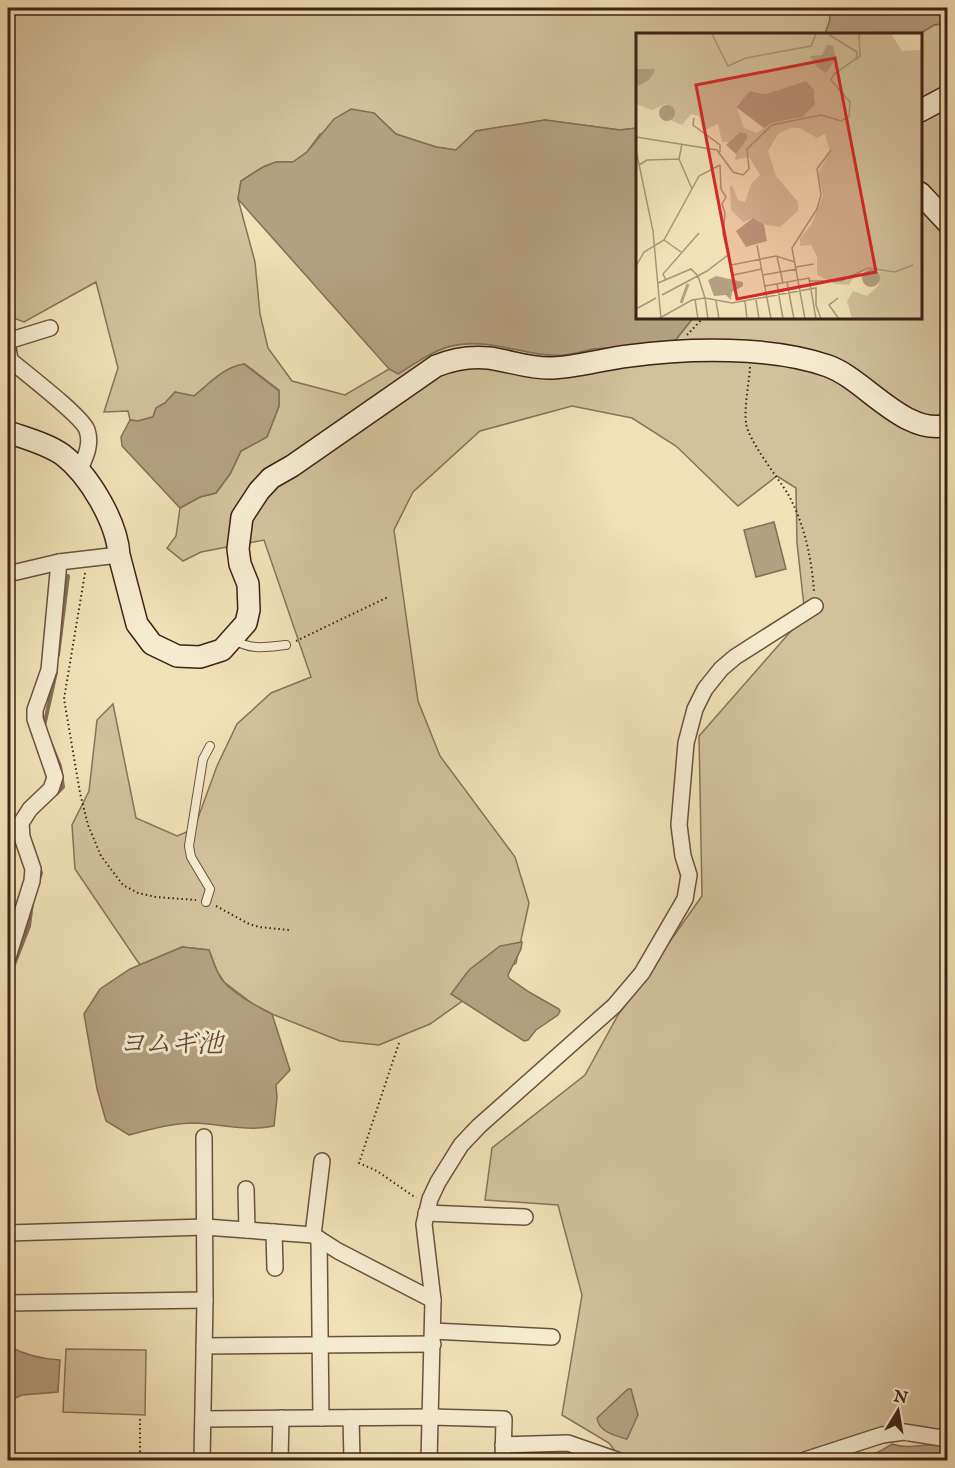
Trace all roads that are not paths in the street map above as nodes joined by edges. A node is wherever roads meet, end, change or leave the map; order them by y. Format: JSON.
{"nodes":[{"id":1,"x":948,"y":96,"type":"edge"},
{"id":2,"x":922,"y":110,"type":"edge"},
{"id":3,"x":922,"y":194,"type":"edge"},
{"id":4,"x":948,"y":223,"type":"edge"},
{"id":5,"x":50,"y":328,"type":"dead end"},
{"id":6,"x":8,"y":341,"type":"edge"},
{"id":7,"x":8,"y":348,"type":"edge"},
{"id":8,"x":948,"y":425,"type":"edge"},
{"id":9,"x":8,"y":432,"type":"edge"},
{"id":10,"x":79,"y":471,"type":"junction"},
{"id":11,"x":119,"y":555,"type":"junction"},
{"id":12,"x":59,"y":561,"type":"junction"},
{"id":13,"x":8,"y":574,"type":"edge"},
{"id":14,"x":815,"y":606,"type":"road end"},
{"id":15,"x":233,"y":639,"type":"junction"},
{"id":16,"x":286,"y":645,"type":"road end"},
{"id":17,"x":210,"y":746,"type":"dead end"},
{"id":18,"x":206,"y":902,"type":"road end"},
{"id":19,"x":8,"y":957,"type":"edge"},
{"id":20,"x":204,"y":1137,"type":"dead end"},
{"id":21,"x":322,"y":1161,"type":"dead end"},
{"id":22,"x":246,"y":1189,"type":"dead end"},
{"id":23,"x":427,"y":1210,"type":"junction"},
{"id":24,"x":525,"y":1217,"type":"dead end"},
{"id":25,"x":205,"y":1227,"type":"junction"},
{"id":26,"x":247,"y":1230,"type":"junction"},
{"id":27,"x":274,"y":1232,"type":"junction"},
{"id":28,"x":8,"y":1233,"type":"edge"},
{"id":29,"x":316,"y":1237,"type":"junction"},
{"id":30,"x":275,"y":1268,"type":"dead end"},
{"id":31,"x":206,"y":1300,"type":"junction"},
{"id":32,"x":434,"y":1300,"type":"junction"},
{"id":33,"x":8,"y":1303,"type":"edge"},
{"id":34,"x":433,"y":1337,"type":"junction"},
{"id":35,"x":552,"y":1337,"type":"dead end"},
{"id":36,"x":320,"y":1345,"type":"junction"},
{"id":37,"x":204,"y":1346,"type":"junction"},
{"id":38,"x":281,"y":1418,"type":"junction"},
{"id":39,"x":321,"y":1418,"type":"junction"},
{"id":40,"x":351,"y":1418,"type":"junction"},
{"id":41,"x":431,"y":1418,"type":"junction"},
{"id":42,"x":203,"y":1419,"type":"junction"},
{"id":43,"x":948,"y":1439,"type":"edge"},
{"id":44,"x":503,"y":1453,"type":"edge"},
{"id":45,"x":202,"y":1461,"type":"edge"},
{"id":46,"x":280,"y":1461,"type":"edge"},
{"id":47,"x":352,"y":1461,"type":"edge"},
{"id":48,"x":429,"y":1461,"type":"edge"},
{"id":49,"x":617,"y":1461,"type":"edge"},
{"id":50,"x":805,"y":1461,"type":"edge"}],
"edges":[{"from":1,"to":2,"type":"street"},
{"from":3,"to":4,"type":"street"},
{"from":5,"to":6,"type":"street"},
{"from":7,"to":10,"type":"street"},
{"from":8,"to":15,"type":"street"},
{"from":9,"to":10,"type":"street"},
{"from":10,"to":11,"type":"street"},
{"from":11,"to":12,"type":"street"},
{"from":11,"to":15,"type":"street"},
{"from":12,"to":13,"type":"street"},
{"from":12,"to":19,"type":"street"},
{"from":14,"to":23,"type":"street"},
{"from":15,"to":16,"type":"lane"},
{"from":17,"to":18,"type":"lane"},
{"from":20,"to":25,"type":"street"},
{"from":21,"to":29,"type":"street"},
{"from":22,"to":26,"type":"street"},
{"from":23,"to":24,"type":"street"},
{"from":23,"to":32,"type":"street"},
{"from":25,"to":26,"type":"street"},
{"from":25,"to":28,"type":"street"},
{"from":25,"to":31,"type":"street"},
{"from":26,"to":27,"type":"street"},
{"from":27,"to":29,"type":"street"},
{"from":27,"to":30,"type":"street"},
{"from":29,"to":32,"type":"street"},
{"from":29,"to":36,"type":"street"},
{"from":31,"to":33,"type":"street"},
{"from":31,"to":37,"type":"street"},
{"from":32,"to":34,"type":"street"},
{"from":34,"to":35,"type":"street"},
{"from":34,"to":36,"type":"street"},
{"from":34,"to":41,"type":"street"},
{"from":36,"to":37,"type":"street"},
{"from":36,"to":39,"type":"street"},
{"from":37,"to":42,"type":"street"},
{"from":38,"to":39,"type":"street"},
{"from":38,"to":42,"type":"street"},
{"from":38,"to":46,"type":"street"},
{"from":39,"to":40,"type":"street"},
{"from":40,"to":41,"type":"street"},
{"from":40,"to":47,"type":"street"},
{"from":41,"to":44,"type":"street"},
{"from":41,"to":48,"type":"street"},
{"from":42,"to":45,"type":"street"},
{"from":43,"to":50,"type":"street"},
{"from":44,"to":49,"type":"street"}]}
